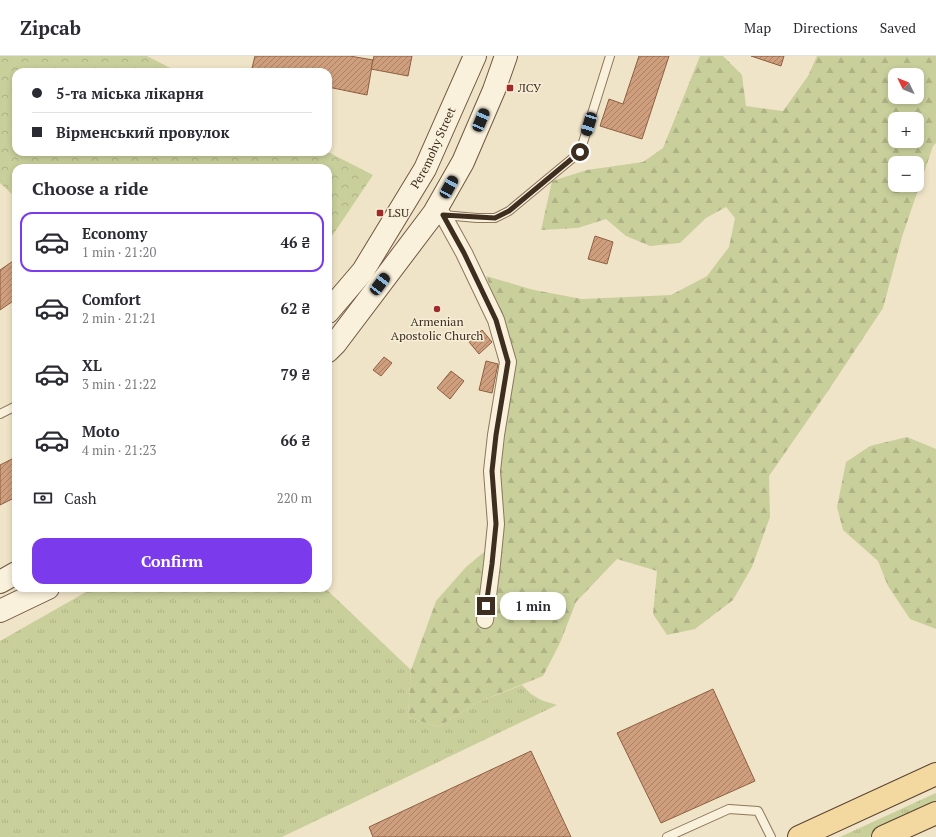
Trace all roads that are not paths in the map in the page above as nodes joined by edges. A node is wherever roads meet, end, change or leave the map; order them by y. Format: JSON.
{"nodes":[{"id":1,"x":475,"y":56,"type":"edge"},
{"id":2,"x":506,"y":56,"type":"edge"},
{"id":3,"x":610,"y":56,"type":"edge"},
{"id":4,"x":438,"y":214,"type":"junction"},
{"id":5,"x":332,"y":307,"type":"edge"},
{"id":6,"x":332,"y":347,"type":"edge"},
{"id":7,"x":12,"y":408,"type":"edge"},
{"id":8,"x":0,"y":414,"type":"edge"},
{"id":9,"x":12,"y":575,"type":"edge"},
{"id":10,"x":0,"y":582,"type":"edge"},
{"id":11,"x":40,"y":592,"type":"edge"},
{"id":12,"x":0,"y":611,"type":"edge"},
{"id":13,"x":485,"y":620,"type":"dead end"},
{"id":14,"x":936,"y":774,"type":"edge"},
{"id":15,"x":936,"y":813,"type":"edge"},
{"id":16,"x":667,"y":837,"type":"edge"},
{"id":17,"x":771,"y":837,"type":"edge"},
{"id":18,"x":799,"y":837,"type":"edge"},
{"id":19,"x":883,"y":837,"type":"edge"}],
"edges":[{"from":1,"to":5,"type":"main road","name":"Peremohy Street"},
{"from":2,"to":4,"type":"main road"},
{"from":3,"to":4,"type":"lane"},
{"from":4,"to":6,"type":"main road"},
{"from":4,"to":13,"type":"street"},
{"from":7,"to":8,"type":"lane"},
{"from":9,"to":10,"type":"main road"},
{"from":11,"to":12,"type":"main road"},
{"from":14,"to":18,"type":"main road"},
{"from":15,"to":19,"type":"main road"},
{"from":16,"to":17,"type":"lane"}]}
